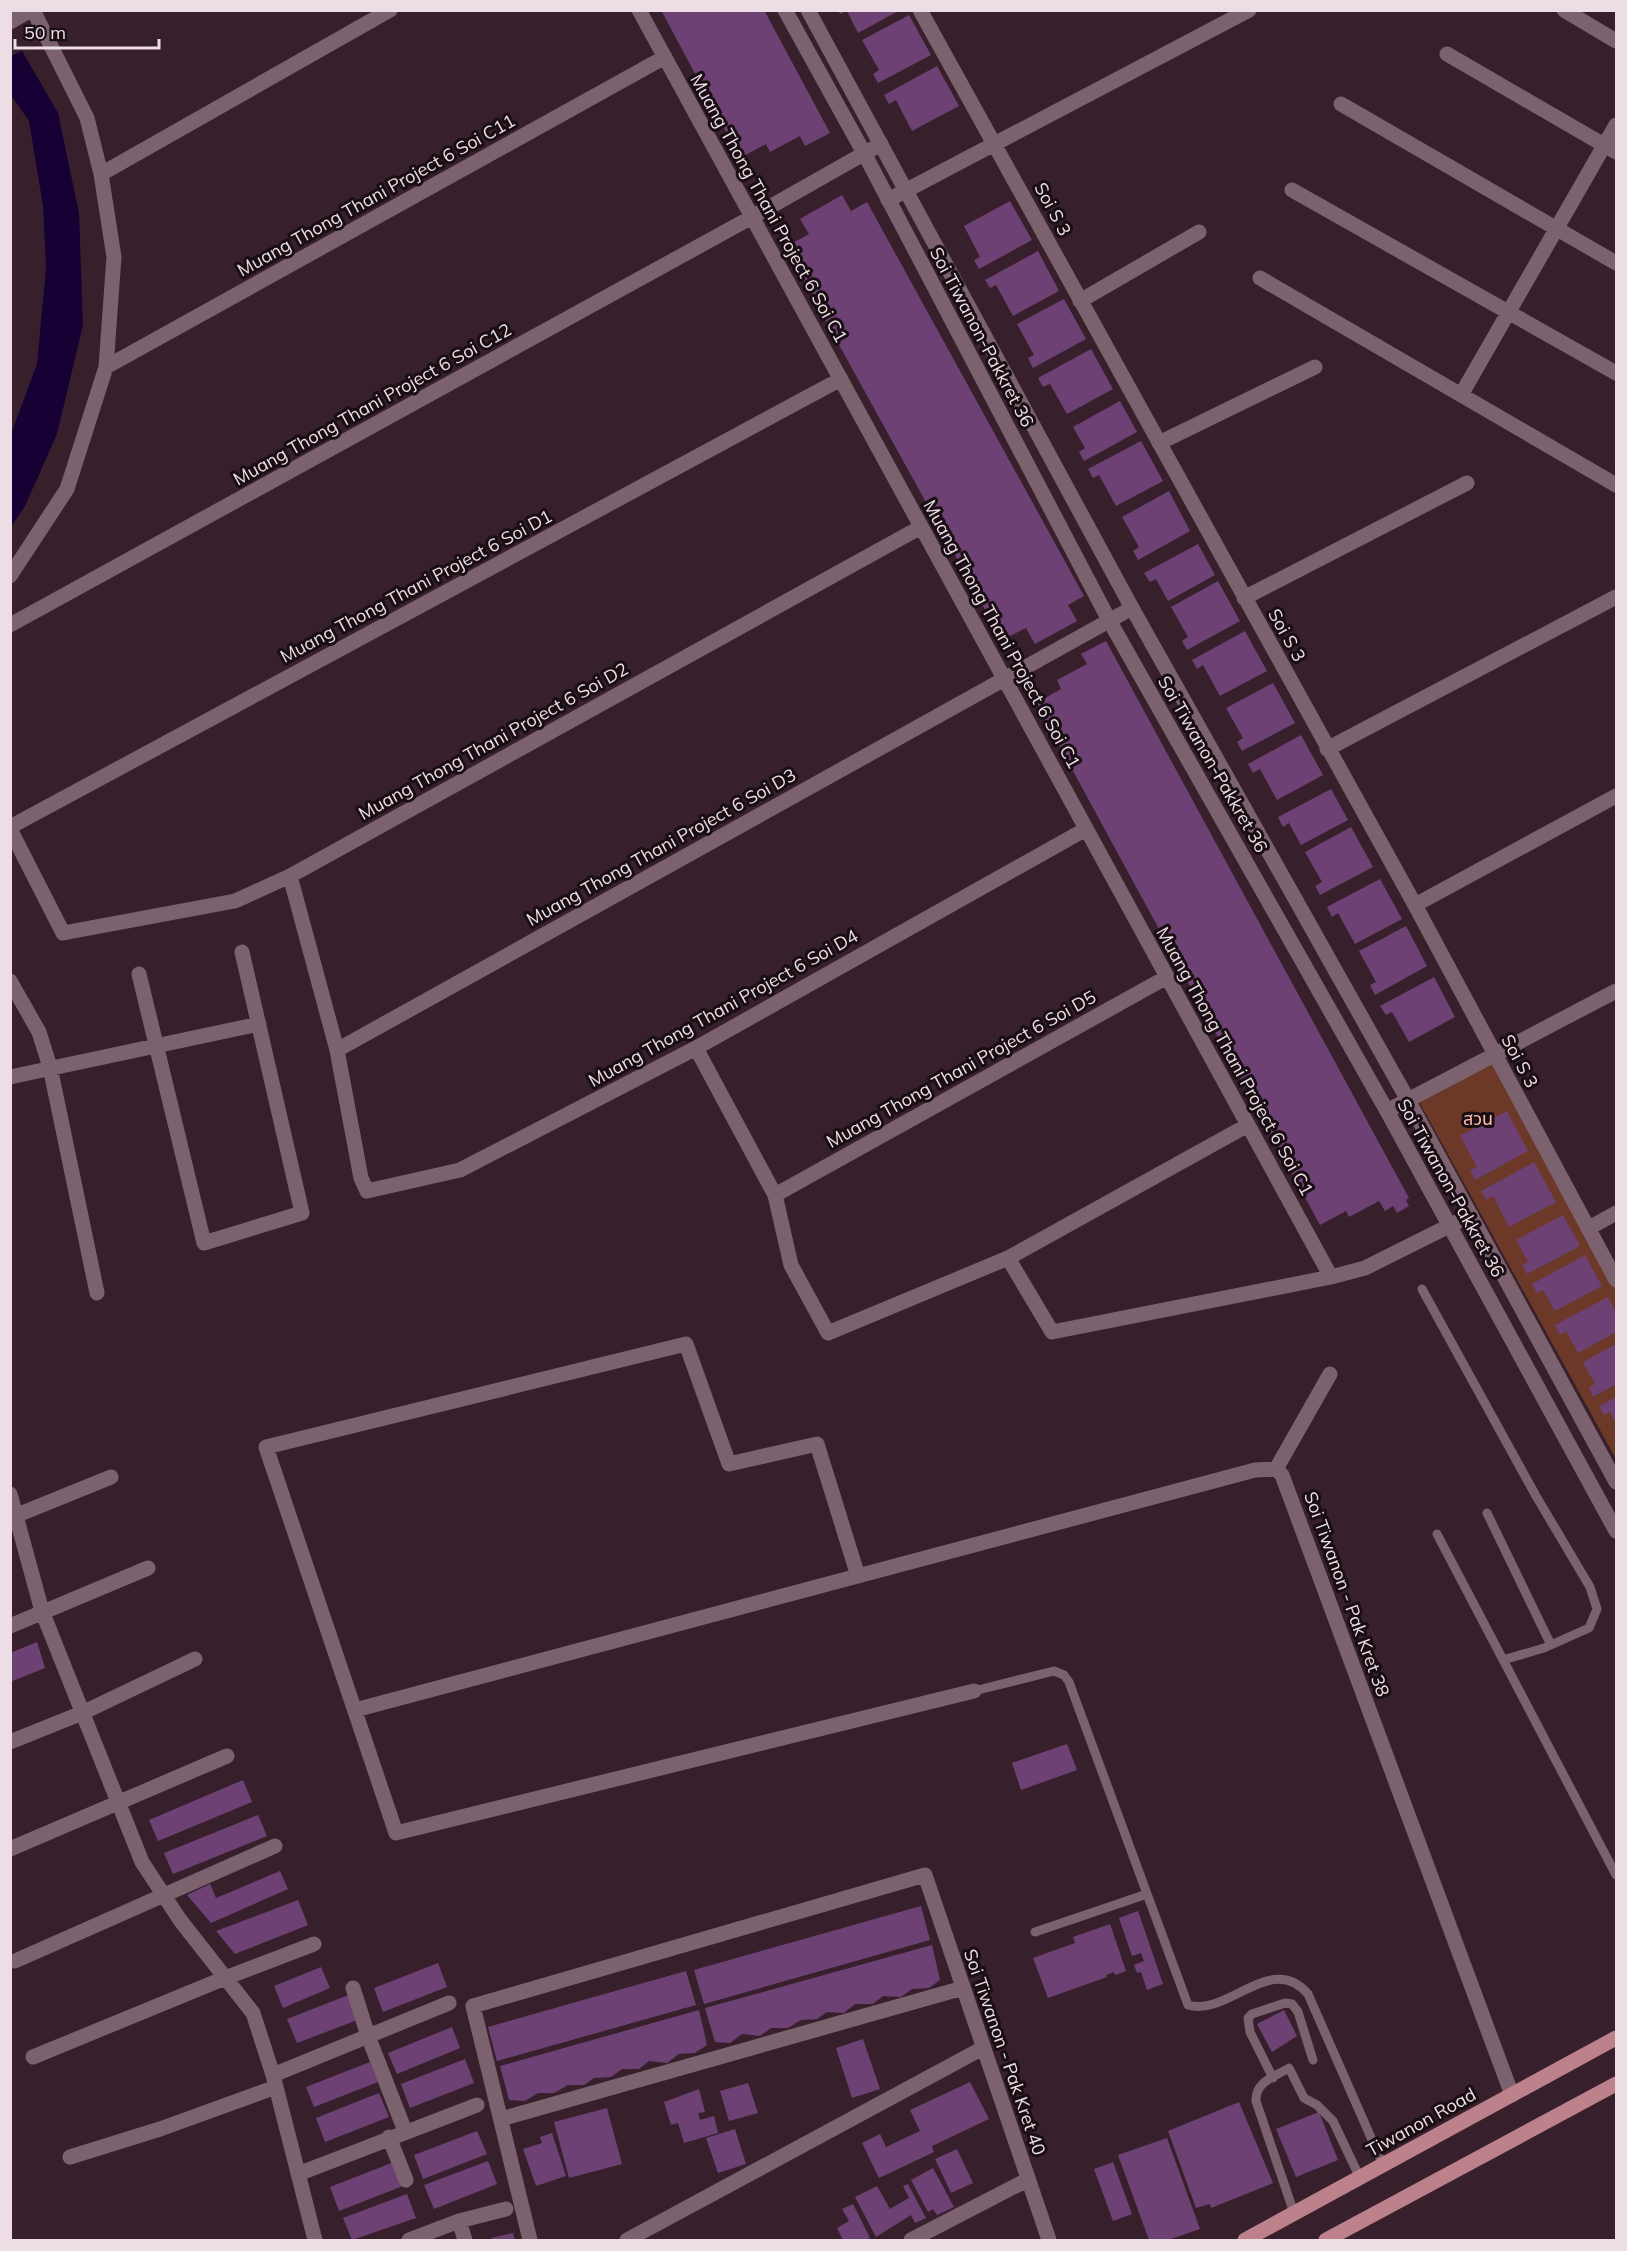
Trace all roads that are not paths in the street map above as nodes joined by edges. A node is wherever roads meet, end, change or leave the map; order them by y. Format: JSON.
{"nodes":[{"id":1,"x":32,"y":10,"type":"edge"},
{"id":2,"x":390,"y":10,"type":"edge"},
{"id":3,"x":639,"y":10,"type":"edge"},
{"id":4,"x":785,"y":10,"type":"edge"},
{"id":5,"x":808,"y":10,"type":"edge"},
{"id":6,"x":920,"y":10,"type":"edge"},
{"id":7,"x":1249,"y":10,"type":"edge"},
{"id":8,"x":1564,"y":10,"type":"edge"},
{"id":9,"x":10,"y":22,"type":"edge"},
{"id":10,"x":1617,"y":41,"type":"edge"},
{"id":11,"x":1447,"y":54,"type":"dead end"},
{"id":12,"x":665,"y":57,"type":"junction"},
{"id":13,"x":1341,"y":104,"type":"dead end"},
{"id":14,"x":1617,"y":126,"type":"edge"},
{"id":15,"x":881,"y":144,"type":"junction"},
{"id":16,"x":997,"y":146,"type":"junction"},
{"id":17,"x":1611,"y":149,"type":"edge"},
{"id":18,"x":864,"y":153,"type":"junction"},
{"id":19,"x":101,"y":174,"type":"junction"},
{"id":20,"x":1292,"y":190,"type":"dead end"},
{"id":21,"x":908,"y":191,"type":"junction"},
{"id":22,"x":888,"y":200,"type":"junction"},
{"id":23,"x":752,"y":218,"type":"junction"},
{"id":24,"x":1557,"y":229,"type":"junction"},
{"id":25,"x":1199,"y":232,"type":"dead end"},
{"id":26,"x":1617,"y":263,"type":"edge"},
{"id":27,"x":1260,"y":278,"type":"dead end"},
{"id":28,"x":1080,"y":301,"type":"junction"},
{"id":29,"x":1509,"y":312,"type":"junction"},
{"id":30,"x":106,"y":367,"type":"junction"},
{"id":31,"x":1315,"y":367,"type":"dead end"},
{"id":32,"x":1617,"y":373,"type":"edge"},
{"id":33,"x":841,"y":379,"type":"junction"},
{"id":34,"x":1461,"y":395,"type":"junction"},
{"id":35,"x":1159,"y":443,"type":"junction"},
{"id":36,"x":1467,"y":483,"type":"dead end"},
{"id":37,"x":1617,"y":485,"type":"edge"},
{"id":38,"x":921,"y":527,"type":"junction"},
{"id":39,"x":10,"y":576,"type":"edge"},
{"id":40,"x":1617,"y":597,"type":"edge"},
{"id":41,"x":1244,"y":598,"type":"junction"},
{"id":42,"x":1132,"y":608,"type":"junction"},
{"id":43,"x":1109,"y":620,"type":"junction"},
{"id":44,"x":10,"y":625,"type":"edge"},
{"id":45,"x":1004,"y":678,"type":"junction"},
{"id":46,"x":1327,"y":749,"type":"junction"},
{"id":47,"x":1617,"y":796,"type":"edge"},
{"id":48,"x":10,"y":828,"type":"edge"},
{"id":49,"x":1086,"y":829,"type":"junction"},
{"id":50,"x":290,"y":876,"type":"junction"},
{"id":51,"x":1416,"y":905,"type":"junction"},
{"id":52,"x":242,"y":952,"type":"dead end"},
{"id":53,"x":139,"y":974,"type":"dead end"},
{"id":54,"x":1167,"y":976,"type":"junction"},
{"id":55,"x":10,"y":981,"type":"edge"},
{"id":56,"x":1617,"y":991,"type":"edge"},
{"id":57,"x":259,"y":1024,"type":"junction"},
{"id":58,"x":156,"y":1046,"type":"junction"},
{"id":59,"x":696,"y":1048,"type":"junction"},
{"id":60,"x":338,"y":1050,"type":"junction"},
{"id":61,"x":1495,"y":1055,"type":"junction"},
{"id":62,"x":50,"y":1068,"type":"junction"},
{"id":63,"x":10,"y":1077,"type":"edge"},
{"id":64,"x":1408,"y":1100,"type":"junction"},
{"id":65,"x":1387,"y":1111,"type":"junction"},
{"id":66,"x":1248,"y":1125,"type":"junction"},
{"id":67,"x":775,"y":1195,"type":"junction"},
{"id":68,"x":1617,"y":1213,"type":"edge"},
{"id":69,"x":1471,"y":1215,"type":"junction"},
{"id":70,"x":1448,"y":1225,"type":"junction"},
{"id":71,"x":1589,"y":1228,"type":"junction"},
{"id":72,"x":1008,"y":1258,"type":"junction"},
{"id":73,"x":1331,"y":1277,"type":"junction"},
{"id":74,"x":1617,"y":1280,"type":"edge"},
{"id":75,"x":1422,"y":1289,"type":"dead end"},
{"id":76,"x":97,"y":1293,"type":"dead end"},
{"id":77,"x":1330,"y":1374,"type":"dead end"},
{"id":78,"x":1276,"y":1468,"type":"junction"},
{"id":79,"x":111,"y":1478,"type":"dead end"},
{"id":80,"x":1617,"y":1482,"type":"edge"},
{"id":81,"x":10,"y":1494,"type":"edge"},
{"id":82,"x":1487,"y":1513,"type":"dead end"},
{"id":83,"x":13,"y":1517,"type":"edge"},
{"id":84,"x":1617,"y":1531,"type":"edge"},
{"id":85,"x":1437,"y":1534,"type":"dead end"},
{"id":86,"x":148,"y":1568,"type":"dead end"},
{"id":87,"x":858,"y":1576,"type":"junction"},
{"id":88,"x":42,"y":1611,"type":"junction"},
{"id":89,"x":10,"y":1626,"type":"edge"},
{"id":90,"x":1551,"y":1645,"type":"junction"},
{"id":91,"x":195,"y":1659,"type":"dead end"},
{"id":92,"x":1503,"y":1660,"type":"junction"},
{"id":93,"x":974,"y":1691,"type":"joint"},
{"id":94,"x":355,"y":1710,"type":"junction"},
{"id":95,"x":82,"y":1713,"type":"junction"},
{"id":96,"x":10,"y":1742,"type":"edge"},
{"id":97,"x":227,"y":1756,"type":"dead end"},
{"id":98,"x":118,"y":1804,"type":"junction"},
{"id":99,"x":275,"y":1846,"type":"dead end"},
{"id":100,"x":10,"y":1849,"type":"edge"},
{"id":101,"x":1617,"y":1875,"type":"edge"},
{"id":102,"x":1147,"y":1894,"type":"junction"},
{"id":103,"x":164,"y":1896,"type":"junction"},
{"id":104,"x":1035,"y":1932,"type":"dead end"},
{"id":105,"x":314,"y":1944,"type":"dead end"},
{"id":106,"x":15,"y":1961,"type":"dead end"},
{"id":107,"x":225,"y":1978,"type":"junction"},
{"id":108,"x":353,"y":1988,"type":"dead end"},
{"id":109,"x":963,"y":1988,"type":"junction"},
{"id":110,"x":449,"y":2003,"type":"dead end"},
{"id":111,"x":368,"y":2036,"type":"junction"},
{"id":112,"x":1617,"y":2038,"type":"edge"},
{"id":113,"x":983,"y":2048,"type":"junction"},
{"id":114,"x":33,"y":2057,"type":"dead end"},
{"id":115,"x":1313,"y":2060,"type":"dead end"},
{"id":116,"x":1273,"y":2078,"type":"junction"},
{"id":117,"x":275,"y":2081,"type":"junction"},
{"id":118,"x":1617,"y":2084,"type":"edge"},
{"id":119,"x":1512,"y":2095,"type":"junction"},
{"id":120,"x":477,"y":2105,"type":"dead end"},
{"id":121,"x":501,"y":2120,"type":"junction"},
{"id":122,"x":405,"y":2132,"type":"junction"},
{"id":123,"x":389,"y":2137,"type":"junction"},
{"id":124,"x":70,"y":2157,"type":"dead end"},
{"id":125,"x":1383,"y":2165,"type":"junction"},
{"id":126,"x":298,"y":2174,"type":"junction"},
{"id":127,"x":1360,"y":2178,"type":"junction"},
{"id":128,"x":406,"y":2180,"type":"dead end"},
{"id":129,"x":1027,"y":2180,"type":"junction"},
{"id":130,"x":506,"y":2209,"type":"dead end"},
{"id":131,"x":1294,"y":2213,"type":"junction"},
{"id":132,"x":459,"y":2221,"type":"junction"},
{"id":133,"x":1350,"y":2234,"type":"edge"},
{"id":134,"x":315,"y":2241,"type":"edge"},
{"id":135,"x":409,"y":2241,"type":"edge"},
{"id":136,"x":465,"y":2241,"type":"edge"},
{"id":137,"x":530,"y":2241,"type":"edge"},
{"id":138,"x":627,"y":2241,"type":"edge"},
{"id":139,"x":911,"y":2241,"type":"edge"},
{"id":140,"x":1049,"y":2241,"type":"edge"},
{"id":141,"x":1245,"y":2241,"type":"edge"},
{"id":142,"x":1326,"y":2241,"type":"edge"}],
"edges":[{"from":1,"to":9,"type":"street"},
{"from":1,"to":19,"type":"street"},
{"from":2,"to":19,"type":"street"},
{"from":3,"to":12,"type":"street","name":"Muang Thong Thani Project 6 Soi C1"},
{"from":4,"to":18,"type":"street","name":"Soi Tiwanon-Pakkret 36"},
{"from":5,"to":15,"type":"street","name":"Soi Tiwanon-Pakkret 36"},
{"from":6,"to":16,"type":"street","name":"Soi S 3"},
{"from":7,"to":16,"type":"street"},
{"from":8,"to":10,"type":"street"},
{"from":11,"to":17,"type":"street"},
{"from":12,"to":23,"type":"street","name":"Muang Thong Thani Project 6 Soi C1"},
{"from":12,"to":30,"type":"street","name":"Muang Thong Thani Project 6 Soi C11"},
{"from":13,"to":24,"type":"street"},
{"from":14,"to":17,"type":"street"},
{"from":15,"to":18,"type":"street","name":"Muang Thong Thani Project 6 Soi C12"},
{"from":15,"to":21,"type":"street","name":"Soi Tiwanon-Pakkret 36"},
{"from":16,"to":21,"type":"street"},
{"from":16,"to":28,"type":"street","name":"Soi S 3"},
{"from":17,"to":24,"type":"street"},
{"from":18,"to":22,"type":"street","name":"Soi Tiwanon-Pakkret 36"},
{"from":18,"to":23,"type":"street","name":"Muang Thong Thani Project 6 Soi C12"},
{"from":19,"to":30,"type":"street"},
{"from":20,"to":29,"type":"street"},
{"from":21,"to":22,"type":"street"},
{"from":21,"to":42,"type":"street","name":"Soi Tiwanon-Pakkret 36"},
{"from":22,"to":43,"type":"street","name":"Soi Tiwanon-Pakkret 36"},
{"from":23,"to":33,"type":"street","name":"Muang Thong Thani Project 6 Soi C1"},
{"from":23,"to":44,"type":"street","name":"Muang Thong Thani Project 6 Soi C12"},
{"from":24,"to":26,"type":"street"},
{"from":24,"to":29,"type":"street"},
{"from":25,"to":28,"type":"street"},
{"from":27,"to":34,"type":"street"},
{"from":28,"to":35,"type":"street","name":"Soi S 3"},
{"from":29,"to":32,"type":"street"},
{"from":29,"to":34,"type":"street"},
{"from":30,"to":39,"type":"street"},
{"from":31,"to":35,"type":"street"},
{"from":33,"to":38,"type":"street","name":"Muang Thong Thani Project 6 Soi C1"},
{"from":33,"to":48,"type":"street","name":"Muang Thong Thani Project 6 Soi D1"},
{"from":34,"to":37,"type":"street"},
{"from":35,"to":41,"type":"street","name":"Soi S 3"},
{"from":36,"to":41,"type":"street"},
{"from":38,"to":45,"type":"street","name":"Muang Thong Thani Project 6 Soi C1"},
{"from":38,"to":50,"type":"street","name":"Muang Thong Thani Project 6 Soi D2"},
{"from":40,"to":46,"type":"street"},
{"from":41,"to":46,"type":"street","name":"Soi S 3"},
{"from":42,"to":43,"type":"street","name":"Muang Thong Thani Project 6 Soi D3"},
{"from":42,"to":64,"type":"street","name":"Soi Tiwanon-Pakkret 36"},
{"from":43,"to":45,"type":"street","name":"Muang Thong Thani Project 6 Soi D3"},
{"from":43,"to":65,"type":"street","name":"Soi Tiwanon-Pakkret 36"},
{"from":45,"to":49,"type":"street","name":"Muang Thong Thani Project 6 Soi C1"},
{"from":45,"to":60,"type":"street","name":"Muang Thong Thani Project 6 Soi D3"},
{"from":46,"to":51,"type":"street","name":"Soi S 3"},
{"from":47,"to":51,"type":"street"},
{"from":48,"to":50,"type":"street","name":"Muang Thong Thani Project 6 Soi D2"},
{"from":49,"to":54,"type":"street","name":"Muang Thong Thani Project 6 Soi C1"},
{"from":49,"to":59,"type":"street","name":"Muang Thong Thani Project 6 Soi D4"},
{"from":50,"to":60,"type":"street"},
{"from":51,"to":61,"type":"street","name":"Soi S 3"},
{"from":52,"to":57,"type":"street"},
{"from":53,"to":58,"type":"street"},
{"from":54,"to":66,"type":"street","name":"Muang Thong Thani Project 6 Soi C1"},
{"from":54,"to":67,"type":"street","name":"Muang Thong Thani Project 6 Soi D5"},
{"from":55,"to":62,"type":"street"},
{"from":56,"to":61,"type":"street"},
{"from":57,"to":58,"type":"street"},
{"from":57,"to":58,"type":"street"},
{"from":58,"to":62,"type":"street"},
{"from":59,"to":60,"type":"street","name":"Muang Thong Thani Project 6 Soi D4"},
{"from":59,"to":67,"type":"street"},
{"from":61,"to":64,"type":"street"},
{"from":61,"to":71,"type":"street","name":"Soi S 3"},
{"from":62,"to":63,"type":"street"},
{"from":62,"to":76,"type":"street"},
{"from":64,"to":65,"type":"street"},
{"from":64,"to":69,"type":"street","name":"Soi Tiwanon-Pakkret 36"},
{"from":65,"to":70,"type":"street","name":"Soi Tiwanon-Pakkret 36"},
{"from":66,"to":72,"type":"street"},
{"from":66,"to":73,"type":"street","name":"Muang Thong Thani Project 6 Soi C1"},
{"from":67,"to":72,"type":"street"},
{"from":68,"to":71,"type":"street"},
{"from":69,"to":70,"type":"street"},
{"from":69,"to":80,"type":"street","name":"Soi Tiwanon-Pakkret 36"},
{"from":70,"to":73,"type":"street"},
{"from":70,"to":84,"type":"street","name":"Soi Tiwanon-Pakkret 36"},
{"from":71,"to":74,"type":"street","name":"Soi S 3"},
{"from":72,"to":73,"type":"street"},
{"from":75,"to":90,"type":"lane"},
{"from":77,"to":78,"type":"street"},
{"from":78,"to":87,"type":"street"},
{"from":78,"to":119,"type":"street","name":"Soi Tiwanon - Pak Kret 38"},
{"from":79,"to":83,"type":"street"},
{"from":81,"to":83,"type":"street"},
{"from":82,"to":90,"type":"lane"},
{"from":83,"to":88,"type":"street"},
{"from":85,"to":92,"type":"lane"},
{"from":86,"to":88,"type":"street"},
{"from":87,"to":94,"type":"street"},
{"from":87,"to":94,"type":"street"},
{"from":88,"to":89,"type":"street"},
{"from":88,"to":95,"type":"street"},
{"from":90,"to":92,"type":"lane"},
{"from":91,"to":95,"type":"street"},
{"from":92,"to":101,"type":"lane"},
{"from":93,"to":94,"type":"street"},
{"from":93,"to":102,"type":"lane"},
{"from":95,"to":96,"type":"street"},
{"from":95,"to":98,"type":"street"},
{"from":97,"to":98,"type":"street"},
{"from":98,"to":100,"type":"street"},
{"from":98,"to":103,"type":"street"},
{"from":99,"to":103,"type":"street"},
{"from":102,"to":104,"type":"lane"},
{"from":102,"to":125,"type":"lane"},
{"from":103,"to":106,"type":"street"},
{"from":103,"to":107,"type":"street"},
{"from":105,"to":107,"type":"street"},
{"from":107,"to":114,"type":"street"},
{"from":107,"to":117,"type":"street"},
{"from":108,"to":111,"type":"street"},
{"from":109,"to":113,"type":"street","name":"Soi Tiwanon - Pak Kret 40"},
{"from":109,"to":121,"type":"street"},
{"from":109,"to":121,"type":"street","name":"Soi Tiwanon - Pak Kret 40"},
{"from":110,"to":111,"type":"street"},
{"from":111,"to":117,"type":"street"},
{"from":111,"to":122,"type":"street"},
{"from":112,"to":119,"type":"main road","name":"Tiwanon Road"},
{"from":113,"to":129,"type":"street","name":"Soi Tiwanon - Pak Kret 40"},
{"from":113,"to":138,"type":"street"},
{"from":115,"to":116,"type":"lane"},
{"from":116,"to":127,"type":"lane"},
{"from":116,"to":131,"type":"lane"},
{"from":117,"to":124,"type":"street"},
{"from":117,"to":126,"type":"street"},
{"from":118,"to":133,"type":"main road"},
{"from":119,"to":125,"type":"main road","name":"Tiwanon Road"},
{"from":120,"to":122,"type":"street"},
{"from":121,"to":137,"type":"street"},
{"from":122,"to":123,"type":"street"},
{"from":123,"to":126,"type":"street"},
{"from":123,"to":128,"type":"street"},
{"from":125,"to":127,"type":"main road","name":"Tiwanon Road"},
{"from":126,"to":134,"type":"street"},
{"from":127,"to":131,"type":"main road","name":"Tiwanon Road"},
{"from":129,"to":139,"type":"street"},
{"from":129,"to":140,"type":"street","name":"Soi Tiwanon - Pak Kret 40"},
{"from":130,"to":132,"type":"street"},
{"from":131,"to":141,"type":"main road","name":"Tiwanon Road"},
{"from":132,"to":135,"type":"street"},
{"from":132,"to":136,"type":"street"},
{"from":133,"to":142,"type":"main road"}]}
